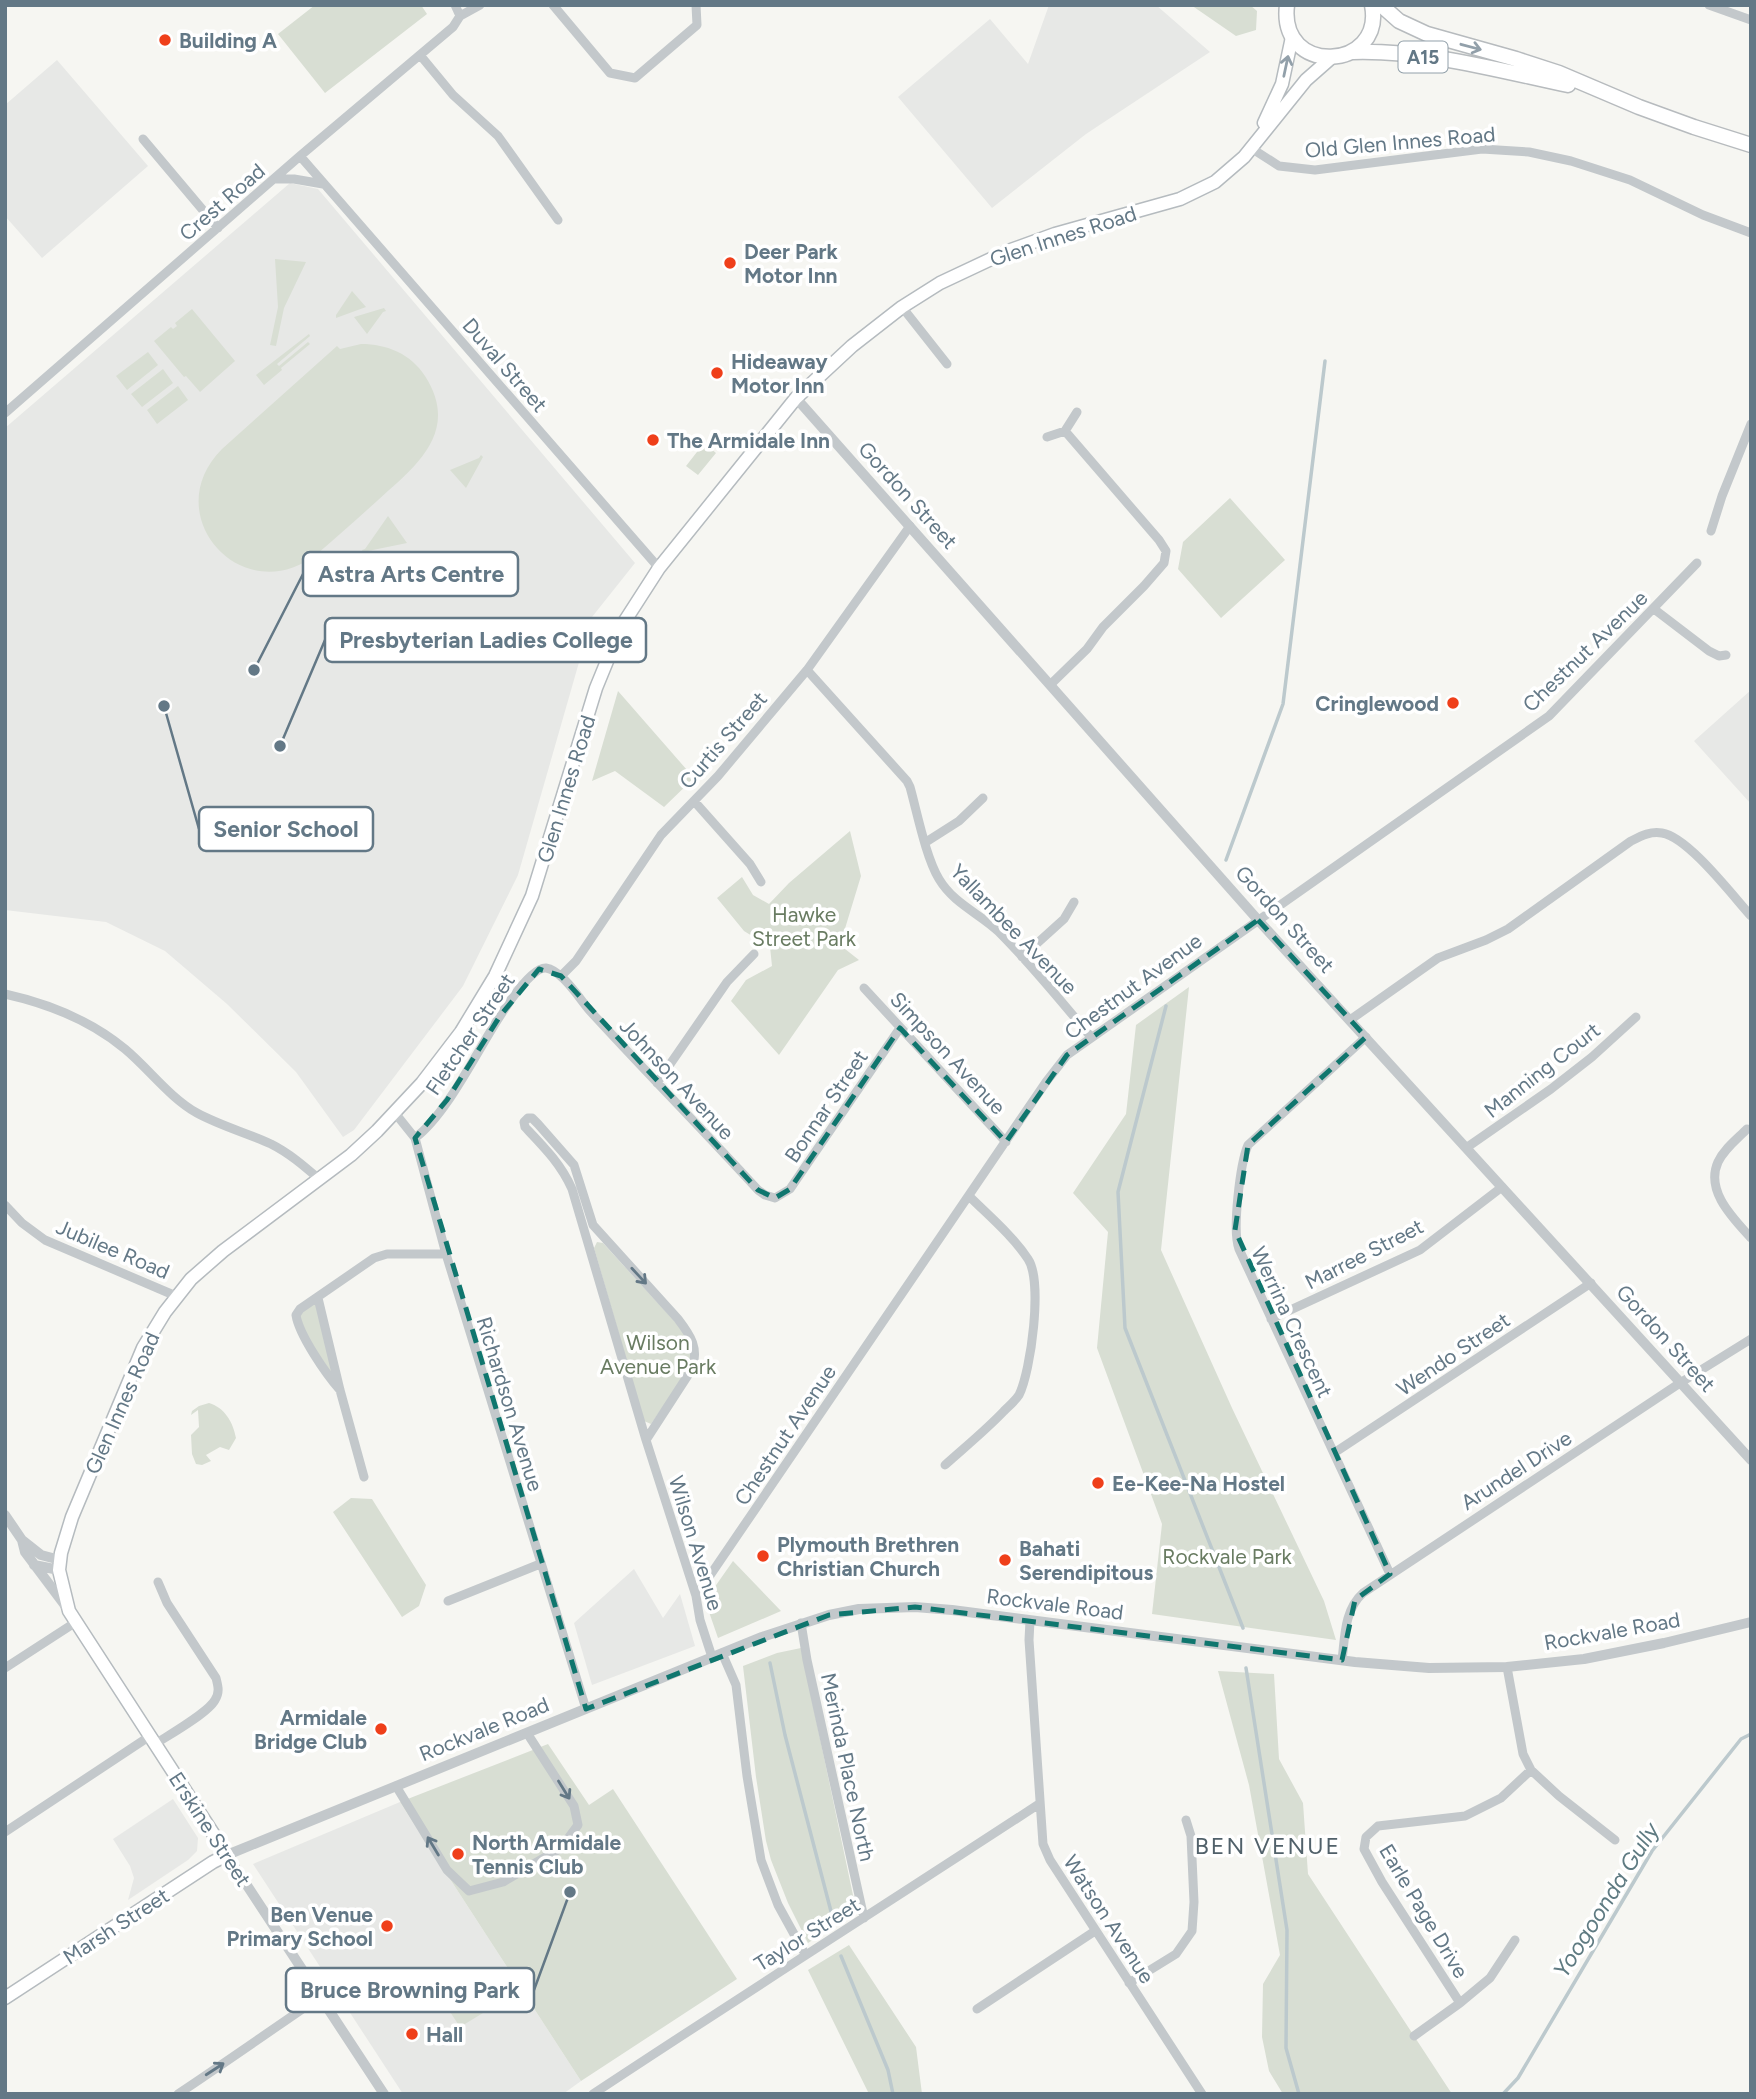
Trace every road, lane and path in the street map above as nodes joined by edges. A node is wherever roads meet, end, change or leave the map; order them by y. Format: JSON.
{"nodes":[{"id":1,"x":455,"y":5,"type":"edge"},
{"id":2,"x":480,"y":5,"type":"edge"},
{"id":3,"x":553,"y":5,"type":"edge"},
{"id":4,"x":696,"y":5,"type":"edge"},
{"id":5,"x":1275,"y":5,"type":"edge"},
{"id":6,"x":1372,"y":5,"type":"edge"},
{"id":7,"x":1381,"y":5,"type":"edge"},
{"id":8,"x":1709,"y":5,"type":"edge"},
{"id":9,"x":1286,"y":11,"type":"edge"},
{"id":10,"x":460,"y":16,"type":"junction"},
{"id":11,"x":1751,"y":20,"type":"edge"},
{"id":12,"x":1292,"y":37,"type":"junction"},
{"id":13,"x":1353,"y":52,"type":"junction"},
{"id":14,"x":420,"y":55,"type":"junction"},
{"id":15,"x":1331,"y":58,"type":"junction"},
{"id":16,"x":1600,"y":92,"type":"junction"},
{"id":17,"x":143,"y":139,"type":"dead end"},
{"id":18,"x":1254,"y":144,"type":"junction"},
{"id":19,"x":1751,"y":145,"type":"edge"},
{"id":20,"x":300,"y":156,"type":"junction"},
{"id":21,"x":275,"y":179,"type":"junction"},
{"id":22,"x":325,"y":185,"type":"junction"},
{"id":23,"x":558,"y":220,"type":"dead end"},
{"id":24,"x":218,"y":228,"type":"junction"},
{"id":25,"x":1751,"y":233,"type":"edge"},
{"id":26,"x":902,"y":307,"type":"junction"},
{"id":27,"x":947,"y":364,"type":"dead end"},
{"id":28,"x":796,"y":398,"type":"junction"},
{"id":29,"x":1077,"y":412,"type":"dead end"},
{"id":30,"x":5,"y":413,"type":"edge"},
{"id":31,"x":1751,"y":424,"type":"edge"},
{"id":32,"x":1065,"y":432,"type":"junction"},
{"id":33,"x":1047,"y":437,"type":"dead end"},
{"id":34,"x":910,"y":526,"type":"junction"},
{"id":35,"x":1711,"y":531,"type":"dead end"},
{"id":36,"x":1697,"y":563,"type":"dead end"},
{"id":37,"x":659,"y":568,"type":"junction"},
{"id":38,"x":1654,"y":609,"type":"junction"},
{"id":39,"x":1726,"y":655,"type":"dead end"},
{"id":40,"x":807,"y":670,"type":"junction"},
{"id":41,"x":1051,"y":684,"type":"junction"},
{"id":42,"x":983,"y":799,"type":"dead end"},
{"id":43,"x":694,"y":800,"type":"junction"},
{"id":44,"x":926,"y":842,"type":"junction"},
{"id":45,"x":761,"y":882,"type":"dead end"},
{"id":46,"x":1074,"y":902,"type":"dead end"},
{"id":47,"x":1751,"y":916,"type":"edge"},
{"id":48,"x":1258,"y":920,"type":"junction"},
{"id":49,"x":754,"y":954,"type":"dead end"},
{"id":50,"x":1023,"y":957,"type":"junction"},
{"id":51,"x":561,"y":976,"type":"junction"},
{"id":52,"x":864,"y":988,"type":"dead end"},
{"id":53,"x":5,"y":994,"type":"edge"},
{"id":54,"x":1636,"y":1017,"type":"dead end"},
{"id":55,"x":1350,"y":1020,"type":"junction"},
{"id":56,"x":900,"y":1028,"type":"junction"},
{"id":57,"x":1091,"y":1037,"type":"junction"},
{"id":58,"x":1366,"y":1037,"type":"junction"},
{"id":59,"x":657,"y":1083,"type":"junction"},
{"id":60,"x":395,"y":1113,"type":"junction"},
{"id":61,"x":1747,"y":1129,"type":"dead end"},
{"id":62,"x":415,"y":1138,"type":"junction"},
{"id":63,"x":1006,"y":1142,"type":"junction"},
{"id":64,"x":558,"y":1145,"type":"junction"},
{"id":65,"x":1466,"y":1148,"type":"junction"},
{"id":66,"x":550,"y":1153,"type":"junction"},
{"id":67,"x":319,"y":1179,"type":"junction"},
{"id":68,"x":576,"y":1187,"type":"junction"},
{"id":69,"x":1502,"y":1187,"type":"junction"},
{"id":70,"x":969,"y":1196,"type":"junction"},
{"id":71,"x":775,"y":1198,"type":"joint"},
{"id":72,"x":5,"y":1205,"type":"edge"},
{"id":73,"x":593,"y":1225,"type":"junction"},
{"id":74,"x":583,"y":1228,"type":"junction"},
{"id":75,"x":1751,"y":1238,"type":"edge"},
{"id":76,"x":446,"y":1254,"type":"junction"},
{"id":77,"x":1591,"y":1283,"type":"junction"},
{"id":78,"x":176,"y":1296,"type":"junction"},
{"id":79,"x":318,"y":1298,"type":"junction"},
{"id":80,"x":1271,"y":1319,"type":"junction"},
{"id":81,"x":1751,"y":1339,"type":"edge"},
{"id":82,"x":1680,"y":1383,"type":"junction"},
{"id":83,"x":340,"y":1390,"type":"junction"},
{"id":84,"x":646,"y":1440,"type":"junction"},
{"id":85,"x":1334,"y":1453,"type":"junction"},
{"id":86,"x":1751,"y":1460,"type":"edge"},
{"id":87,"x":945,"y":1465,"type":"dead end"},
{"id":88,"x":364,"y":1477,"type":"dead end"},
{"id":89,"x":5,"y":1515,"type":"edge"},
{"id":90,"x":22,"y":1540,"type":"junction"},
{"id":91,"x":540,"y":1564,"type":"junction"},
{"id":92,"x":34,"y":1565,"type":"junction"},
{"id":93,"x":59,"y":1565,"type":"junction"},
{"id":94,"x":1390,"y":1574,"type":"junction"},
{"id":95,"x":158,"y":1582,"type":"dead end"},
{"id":96,"x":696,"y":1596,"type":"junction"},
{"id":97,"x":448,"y":1601,"type":"dead end"},
{"id":98,"x":72,"y":1616,"type":"junction"},
{"id":99,"x":1030,"y":1621,"type":"junction"},
{"id":100,"x":1751,"y":1622,"type":"edge"},
{"id":101,"x":801,"y":1623,"type":"junction"},
{"id":102,"x":717,"y":1655,"type":"junction"},
{"id":103,"x":1342,"y":1660,"type":"junction"},
{"id":104,"x":1507,"y":1667,"type":"junction"},
{"id":105,"x":5,"y":1668,"type":"edge"},
{"id":106,"x":586,"y":1709,"type":"junction"},
{"id":107,"x":527,"y":1733,"type":"junction"},
{"id":108,"x":152,"y":1740,"type":"junction"},
{"id":109,"x":1531,"y":1770,"type":"junction"},
{"id":110,"x":396,"y":1786,"type":"junction"},
{"id":111,"x":1040,"y":1804,"type":"junction"},
{"id":112,"x":1186,"y":1820,"type":"dead end"},
{"id":113,"x":5,"y":1832,"type":"edge"},
{"id":114,"x":1615,"y":1840,"type":"dead end"},
{"id":115,"x":227,"y":1855,"type":"junction"},
{"id":116,"x":864,"y":1918,"type":"junction"},
{"id":117,"x":1095,"y":1931,"type":"junction"},
{"id":118,"x":1515,"y":1940,"type":"dead end"},
{"id":119,"x":805,"y":1954,"type":"junction"},
{"id":120,"x":1129,"y":1983,"type":"junction"},
{"id":121,"x":320,"y":1997,"type":"junction"},
{"id":122,"x":5,"y":1998,"type":"edge"},
{"id":123,"x":1460,"y":2003,"type":"junction"},
{"id":124,"x":976,"y":2009,"type":"dead end"},
{"id":125,"x":1414,"y":2036,"type":"dead end"},
{"id":126,"x":183,"y":2092,"type":"edge"},
{"id":127,"x":384,"y":2094,"type":"edge"},
{"id":128,"x":593,"y":2094,"type":"edge"},
{"id":129,"x":1202,"y":2094,"type":"edge"}],
"edges":[{"from":1,"to":10,"type":"street"},
{"from":2,"to":10,"type":"street","name":"Crest Road"},
{"from":3,"to":4,"type":"street"},
{"from":5,"to":9,"type":"highway"},
{"from":6,"to":13,"type":"highway","number":"A15"},
{"from":7,"to":16,"type":"highway","number":"A15","one_way":true},
{"from":8,"to":11,"type":"street"},
{"from":9,"to":12,"type":"highway"},
{"from":10,"to":14,"type":"street","name":"Crest Road"},
{"from":12,"to":15,"type":"highway"},
{"from":18,"to":12,"type":"main road","name":"Glen Innes Road","one_way":true},
{"from":13,"to":15,"type":"highway","number":"A15"},
{"from":13,"to":16,"type":"highway","number":"A15"},
{"from":14,"to":20,"type":"street","name":"Crest Road"},
{"from":14,"to":23,"type":"street"},
{"from":15,"to":18,"type":"main road","name":"Glen Innes Road"},
{"from":16,"to":19,"type":"highway","number":"A15"},
{"from":17,"to":24,"type":"street"},
{"from":18,"to":25,"type":"street","name":"Old Glen Innes Road"},
{"from":18,"to":26,"type":"main road","name":"Glen Innes Road"},
{"from":20,"to":21,"type":"street","name":"Crest Road"},
{"from":20,"to":22,"type":"street","name":"Duval Street"},
{"from":21,"to":22,"type":"street"},
{"from":21,"to":24,"type":"street","name":"Crest Road"},
{"from":22,"to":37,"type":"street","name":"Duval Street"},
{"from":24,"to":30,"type":"street","name":"Crest Road"},
{"from":26,"to":27,"type":"street"},
{"from":26,"to":28,"type":"main road","name":"Glen Innes Road"},
{"from":28,"to":34,"type":"street","name":"Gordon Street"},
{"from":28,"to":37,"type":"main road","name":"Glen Innes Road"},
{"from":29,"to":32,"type":"street"},
{"from":31,"to":35,"type":"street"},
{"from":32,"to":33,"type":"street"},
{"from":32,"to":41,"type":"street"},
{"from":34,"to":40,"type":"street","name":"Curtis Street"},
{"from":34,"to":41,"type":"street","name":"Gordon Street"},
{"from":36,"to":38,"type":"street","name":"Chestnut Avenue"},
{"from":37,"to":60,"type":"main road","name":"Glen Innes Road"},
{"from":38,"to":39,"type":"street"},
{"from":38,"to":48,"type":"street","name":"Chestnut Avenue"},
{"from":40,"to":43,"type":"street","name":"Curtis Street"},
{"from":40,"to":44,"type":"street","name":"Yallambee Avenue"},
{"from":41,"to":48,"type":"street","name":"Gordon Street"},
{"from":42,"to":44,"type":"street"},
{"from":43,"to":45,"type":"street"},
{"from":43,"to":51,"type":"street","name":"Curtis Street"},
{"from":44,"to":50,"type":"street","name":"Yallambee Avenue"},
{"from":46,"to":50,"type":"street"},
{"from":47,"to":55,"type":"street"},
{"from":48,"to":55,"type":"street","name":"Gordon Street"},
{"from":48,"to":57,"type":"street","name":"Chestnut Avenue"},
{"from":49,"to":59,"type":"street"},
{"from":50,"to":57,"type":"street","name":"Yallambee Avenue"},
{"from":51,"to":59,"type":"street","name":"Johnson Avenue"},
{"from":51,"to":62,"type":"street","name":"Fletcher Street"},
{"from":52,"to":56,"type":"street","name":"Simpson Avenue"},
{"from":53,"to":67,"type":"street"},
{"from":54,"to":65,"type":"street","name":"Manning Court"},
{"from":55,"to":58,"type":"street","name":"Gordon Street"},
{"from":56,"to":63,"type":"street","name":"Simpson Avenue"},
{"from":56,"to":71,"type":"street","name":"Bonnar Street"},
{"from":57,"to":63,"type":"street","name":"Chestnut Avenue"},
{"from":58,"to":65,"type":"street","name":"Gordon Street"},
{"from":58,"to":80,"type":"street","name":"Werrina Crescent"},
{"from":59,"to":71,"type":"street","name":"Johnson Avenue"},
{"from":60,"to":62,"type":"street","name":"Richardson Avenue"},
{"from":60,"to":67,"type":"main road","name":"Glen Innes Road"},
{"from":61,"to":75,"type":"street"},
{"from":62,"to":76,"type":"street","name":"Richardson Avenue"},
{"from":63,"to":70,"type":"street","name":"Chestnut Avenue"},
{"from":64,"to":66,"type":"street"},
{"from":64,"to":66,"type":"street","name":"Wilson Avenue"},
{"from":64,"to":68,"type":"street","name":"Wilson Avenue"},
{"from":65,"to":69,"type":"street","name":"Gordon Street"},
{"from":66,"to":68,"type":"street","name":"Wilson Avenue"},
{"from":67,"to":78,"type":"main road","name":"Glen Innes Road"},
{"from":68,"to":73,"type":"street","name":"Wilson Avenue"},
{"from":68,"to":74,"type":"street","name":"Wilson Avenue"},
{"from":69,"to":77,"type":"street","name":"Gordon Street"},
{"from":69,"to":80,"type":"street","name":"Marree Street"},
{"from":70,"to":87,"type":"street"},
{"from":70,"to":96,"type":"street","name":"Chestnut Avenue"},
{"from":72,"to":78,"type":"street","name":"Jubilee Road"},
{"from":73,"to":74,"type":"street"},
{"from":73,"to":84,"type":"street","name":"Wilson Avenue","one_way":true},
{"from":74,"to":84,"type":"street","name":"Wilson Avenue"},
{"from":76,"to":79,"type":"street"},
{"from":76,"to":91,"type":"street","name":"Richardson Avenue"},
{"from":77,"to":82,"type":"street","name":"Gordon Street"},
{"from":77,"to":85,"type":"street","name":"Wendo Street"},
{"from":78,"to":93,"type":"main road","name":"Glen Innes Road"},
{"from":79,"to":83,"type":"street"},
{"from":79,"to":83,"type":"street"},
{"from":80,"to":85,"type":"street","name":"Werrina Crescent"},
{"from":81,"to":82,"type":"street","name":"Arundel Drive"},
{"from":82,"to":86,"type":"street","name":"Gordon Street"},
{"from":82,"to":94,"type":"street","name":"Arundel Drive"},
{"from":83,"to":88,"type":"street"},
{"from":84,"to":96,"type":"street","name":"Wilson Avenue"},
{"from":85,"to":94,"type":"street","name":"Werrina Crescent"},
{"from":89,"to":90,"type":"street","name":"Erskine Street"},
{"from":90,"to":92,"type":"street","name":"Erskine Street"},
{"from":90,"to":93,"type":"street","name":"Erskine Street"},
{"from":91,"to":97,"type":"street"},
{"from":91,"to":106,"type":"street","name":"Richardson Avenue"},
{"from":92,"to":93,"type":"street"},
{"from":92,"to":98,"type":"street","name":"Erskine Street"},
{"from":93,"to":98,"type":"main road","name":"Glen Innes Road"},
{"from":94,"to":103,"type":"street","name":"Arundel Drive"},
{"from":95,"to":108,"type":"street"},
{"from":96,"to":102,"type":"street","name":"Wilson Avenue"},
{"from":98,"to":105,"type":"street"},
{"from":98,"to":108,"type":"main road","name":"Erskine Street"},
{"from":99,"to":101,"type":"street","name":"Rockvale Road"},
{"from":99,"to":103,"type":"street","name":"Rockvale Road"},
{"from":99,"to":111,"type":"street","name":"Watson Avenue"},
{"from":100,"to":104,"type":"street","name":"Rockvale Road"},
{"from":101,"to":102,"type":"street","name":"Rockvale Road"},
{"from":101,"to":116,"type":"street","name":"Merinda Place North"},
{"from":102,"to":106,"type":"street","name":"Rockvale Road"},
{"from":102,"to":119,"type":"street","name":"Wilson Avenue"},
{"from":103,"to":104,"type":"street","name":"Rockvale Road"},
{"from":104,"to":109,"type":"street"},
{"from":106,"to":107,"type":"street","name":"Rockvale Road"},
{"from":107,"to":110,"type":"street","name":"Rockvale Road"},
{"from":107,"to":110,"type":"street","one_way":true},
{"from":108,"to":113,"type":"street"},
{"from":108,"to":115,"type":"main road","name":"Erskine Street"},
{"from":109,"to":114,"type":"street"},
{"from":109,"to":123,"type":"street","name":"Earle Page Drive"},
{"from":110,"to":115,"type":"street","name":"Rockvale Road"},
{"from":111,"to":116,"type":"street","name":"Taylor Street"},
{"from":111,"to":117,"type":"street","name":"Watson Avenue"},
{"from":112,"to":120,"type":"street"},
{"from":115,"to":121,"type":"street","name":"Erskine Street"},
{"from":115,"to":122,"type":"main road","name":"Marsh Street"},
{"from":116,"to":119,"type":"street","name":"Taylor Street"},
{"from":117,"to":120,"type":"street","name":"Watson Avenue"},
{"from":117,"to":124,"type":"street"},
{"from":118,"to":123,"type":"street"},
{"from":119,"to":128,"type":"street","name":"Taylor Street"},
{"from":120,"to":129,"type":"street","name":"Watson Avenue"},
{"from":126,"to":121,"type":"street","one_way":true},
{"from":121,"to":127,"type":"street","name":"Erskine Street"},
{"from":123,"to":125,"type":"street","name":"Earle Page Drive"}]}
